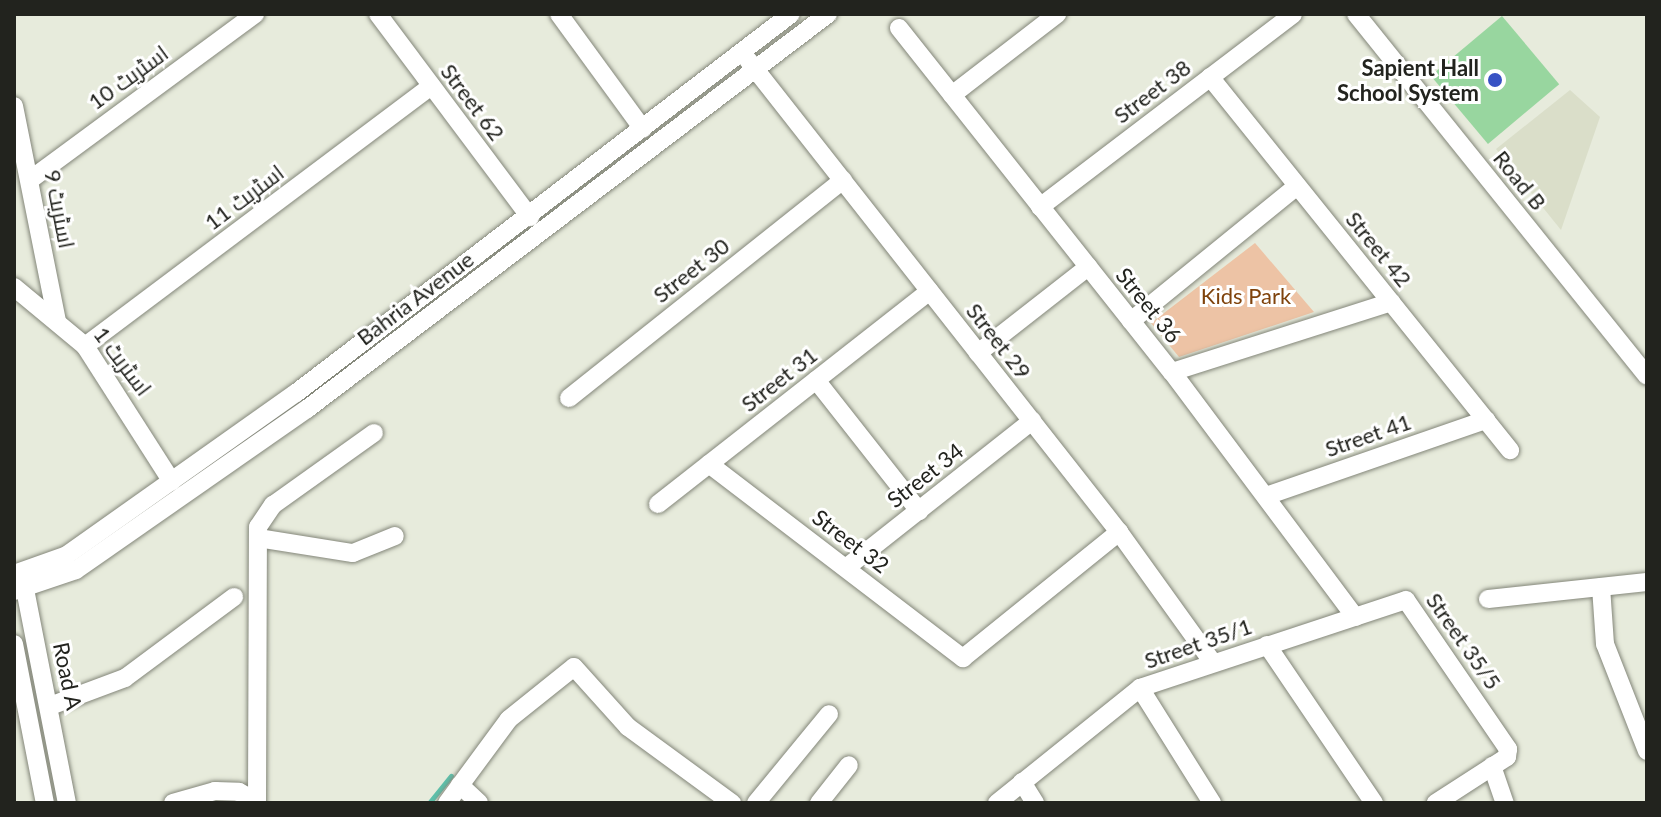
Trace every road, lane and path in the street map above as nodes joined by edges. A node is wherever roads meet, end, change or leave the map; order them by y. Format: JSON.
{"nodes":[{"id":1,"x":255,"y":14,"type":"edge"},
{"id":2,"x":559,"y":14,"type":"edge"},
{"id":3,"x":791,"y":14,"type":"edge"},
{"id":4,"x":828,"y":14,"type":"edge"},
{"id":5,"x":1057,"y":14,"type":"edge"},
{"id":6,"x":1293,"y":14,"type":"edge"},
{"id":7,"x":1363,"y":16,"type":"edge"},
{"id":8,"x":389,"y":18,"type":"edge"},
{"id":9,"x":899,"y":28,"type":"dead end"},
{"id":10,"x":743,"y":52,"type":"junction"},
{"id":11,"x":756,"y":69,"type":"junction"},
{"id":12,"x":1210,"y":77,"type":"junction"},
{"id":13,"x":431,"y":86,"type":"junction"},
{"id":14,"x":952,"y":95,"type":"junction"},
{"id":15,"x":14,"y":106,"type":"edge"},
{"id":16,"x":643,"y":129,"type":"junction"},
{"id":17,"x":30,"y":180,"type":"junction"},
{"id":18,"x":843,"y":180,"type":"junction"},
{"id":19,"x":1297,"y":186,"type":"junction"},
{"id":20,"x":1040,"y":207,"type":"junction"},
{"id":21,"x":530,"y":217,"type":"junction"},
{"id":22,"x":1088,"y":267,"type":"junction"},
{"id":23,"x":14,"y":287,"type":"edge"},
{"id":24,"x":930,"y":291,"type":"junction"},
{"id":25,"x":1391,"y":302,"type":"junction"},
{"id":26,"x":57,"y":321,"type":"junction"},
{"id":27,"x":1131,"y":321,"type":"junction"},
{"id":28,"x":85,"y":346,"type":"junction"},
{"id":29,"x":978,"y":353,"type":"junction"},
{"id":30,"x":1172,"y":372,"type":"junction"},
{"id":31,"x":1647,"y":376,"type":"edge"},
{"id":32,"x":816,"y":380,"type":"junction"},
{"id":33,"x":569,"y":398,"type":"dead end"},
{"id":34,"x":1486,"y":420,"type":"junction"},
{"id":35,"x":1032,"y":421,"type":"junction"},
{"id":36,"x":374,"y":433,"type":"dead end"},
{"id":37,"x":1510,"y":450,"type":"dead end"},
{"id":38,"x":709,"y":464,"type":"junction"},
{"id":39,"x":172,"y":482,"type":"junction"},
{"id":40,"x":1266,"y":496,"type":"junction"},
{"id":41,"x":658,"y":504,"type":"dead end"},
{"id":42,"x":919,"y":511,"type":"junction"},
{"id":43,"x":1119,"y":532,"type":"junction"},
{"id":44,"x":395,"y":536,"type":"dead end"},
{"id":45,"x":258,"y":538,"type":"junction"},
{"id":46,"x":847,"y":567,"type":"junction"},
{"id":47,"x":18,"y":578,"type":"edge"},
{"id":48,"x":1647,"y":582,"type":"edge"},
{"id":49,"x":1601,"y":587,"type":"junction"},
{"id":50,"x":234,"y":597,"type":"dead end"},
{"id":51,"x":1488,"y":599,"type":"dead end"},
{"id":52,"x":1355,"y":617,"type":"junction"},
{"id":53,"x":14,"y":644,"type":"edge"},
{"id":54,"x":1267,"y":645,"type":"junction"},
{"id":55,"x":1213,"y":663,"type":"junction"},
{"id":56,"x":1140,"y":688,"type":"junction"},
{"id":57,"x":50,"y":706,"type":"junction"},
{"id":58,"x":829,"y":714,"type":"dead end"},
{"id":59,"x":23,"y":732,"type":"edge"},
{"id":60,"x":1647,"y":751,"type":"edge"},
{"id":61,"x":1500,"y":761,"type":"junction"},
{"id":62,"x":849,"y":765,"type":"dead end"},
{"id":63,"x":1022,"y":782,"type":"junction"},
{"id":64,"x":460,"y":785,"type":"junction"},
{"id":65,"x":216,"y":797,"type":"edge"},
{"id":66,"x":256,"y":802,"type":"edge"},
{"id":67,"x":45,"y":803,"type":"edge"},
{"id":68,"x":67,"y":803,"type":"edge"},
{"id":69,"x":173,"y":803,"type":"edge"},
{"id":70,"x":447,"y":803,"type":"edge"},
{"id":71,"x":479,"y":803,"type":"edge"},
{"id":72,"x":732,"y":803,"type":"edge"},
{"id":73,"x":756,"y":803,"type":"edge"},
{"id":74,"x":819,"y":803,"type":"edge"},
{"id":75,"x":997,"y":803,"type":"edge"},
{"id":76,"x":1035,"y":803,"type":"edge"},
{"id":77,"x":1212,"y":803,"type":"edge"},
{"id":78,"x":1374,"y":803,"type":"edge"},
{"id":79,"x":1436,"y":803,"type":"edge"},
{"id":80,"x":1505,"y":803,"type":"edge"}],
"edges":[{"from":1,"to":17,"type":"street","name":"اسٹریٹ 10"},
{"from":2,"to":16,"type":"street"},
{"from":3,"to":10,"type":"street","name":"Bahria Avenue"},
{"from":4,"to":11,"type":"street","name":"Bahria Avenue"},
{"from":5,"to":14,"type":"street"},
{"from":6,"to":12,"type":"street","name":"Street 38"},
{"from":7,"to":31,"type":"street","name":"Road B"},
{"from":8,"to":13,"type":"street","name":"Street 62"},
{"from":9,"to":14,"type":"street","name":"Street 36"},
{"from":10,"to":11,"type":"street","name":"Street 29"},
{"from":10,"to":16,"type":"street","name":"Bahria Avenue"},
{"from":11,"to":18,"type":"street","name":"Street 29"},
{"from":11,"to":47,"type":"street","name":"Bahria Avenue"},
{"from":12,"to":19,"type":"street","name":"Street 42"},
{"from":12,"to":20,"type":"street","name":"Street 38"},
{"from":13,"to":21,"type":"street","name":"Street 62"},
{"from":13,"to":28,"type":"street","name":"اسٹریٹ 11"},
{"from":14,"to":20,"type":"street","name":"Street 36"},
{"from":15,"to":17,"type":"street","name":"اسٹریٹ 9"},
{"from":16,"to":21,"type":"street","name":"Bahria Avenue"},
{"from":17,"to":26,"type":"street","name":"اسٹریٹ 9"},
{"from":18,"to":24,"type":"street","name":"Street 29"},
{"from":18,"to":33,"type":"street","name":"Street 30"},
{"from":19,"to":25,"type":"street","name":"Street 42"},
{"from":19,"to":27,"type":"street"},
{"from":20,"to":22,"type":"street","name":"Street 36"},
{"from":21,"to":39,"type":"street","name":"Bahria Avenue"},
{"from":22,"to":27,"type":"street","name":"Street 36"},
{"from":22,"to":29,"type":"street"},
{"from":23,"to":26,"type":"street","name":"اسٹریٹ 1"},
{"from":24,"to":29,"type":"street","name":"Street 29"},
{"from":24,"to":32,"type":"street","name":"Street 31"},
{"from":25,"to":30,"type":"street"},
{"from":25,"to":34,"type":"street","name":"Street 42"},
{"from":26,"to":28,"type":"street","name":"اسٹریٹ 1"},
{"from":27,"to":30,"type":"street","name":"Street 36"},
{"from":28,"to":39,"type":"street","name":"اسٹریٹ 1"},
{"from":29,"to":35,"type":"street","name":"Street 29"},
{"from":30,"to":40,"type":"street","name":"Street 36"},
{"from":32,"to":38,"type":"street","name":"Street 31"},
{"from":32,"to":42,"type":"street"},
{"from":34,"to":37,"type":"street","name":"Street 42"},
{"from":34,"to":40,"type":"street","name":"Street 41"},
{"from":35,"to":42,"type":"street","name":"Street 34"},
{"from":35,"to":43,"type":"street","name":"Street 29"},
{"from":36,"to":45,"type":"street"},
{"from":38,"to":41,"type":"street","name":"Street 31"},
{"from":38,"to":46,"type":"street","name":"Street 32"},
{"from":39,"to":47,"type":"street","name":"Bahria Avenue"},
{"from":40,"to":52,"type":"street","name":"Street 36"},
{"from":42,"to":46,"type":"street","name":"Street 34"},
{"from":43,"to":46,"type":"street","name":"Street 32"},
{"from":43,"to":55,"type":"street","name":"Street 29"},
{"from":44,"to":45,"type":"street"},
{"from":45,"to":66,"type":"street"},
{"from":47,"to":57,"type":"street","name":"Road A"},
{"from":48,"to":49,"type":"street"},
{"from":49,"to":51,"type":"street"},
{"from":49,"to":60,"type":"street"},
{"from":50,"to":57,"type":"street"},
{"from":52,"to":54,"type":"street","name":"Street 35/1"},
{"from":52,"to":61,"type":"street","name":"Street 35/5"},
{"from":53,"to":59,"type":"street","name":"Road A"},
{"from":54,"to":55,"type":"street","name":"Street 35/1"},
{"from":54,"to":78,"type":"street"},
{"from":55,"to":56,"type":"street","name":"Street 35/1"},
{"from":56,"to":63,"type":"street","name":"Street 35/1"},
{"from":56,"to":77,"type":"street"},
{"from":57,"to":68,"type":"street","name":"Road A"},
{"from":58,"to":73,"type":"street"},
{"from":59,"to":67,"type":"street","name":"Road A"},
{"from":61,"to":79,"type":"street"},
{"from":61,"to":80,"type":"street"},
{"from":62,"to":74,"type":"street"},
{"from":63,"to":75,"type":"street","name":"Street 35/1"},
{"from":63,"to":76,"type":"street"},
{"from":64,"to":70,"type":"street"},
{"from":64,"to":71,"type":"street"},
{"from":64,"to":72,"type":"street"},
{"from":65,"to":66,"type":"street"},
{"from":65,"to":69,"type":"street"}]}
